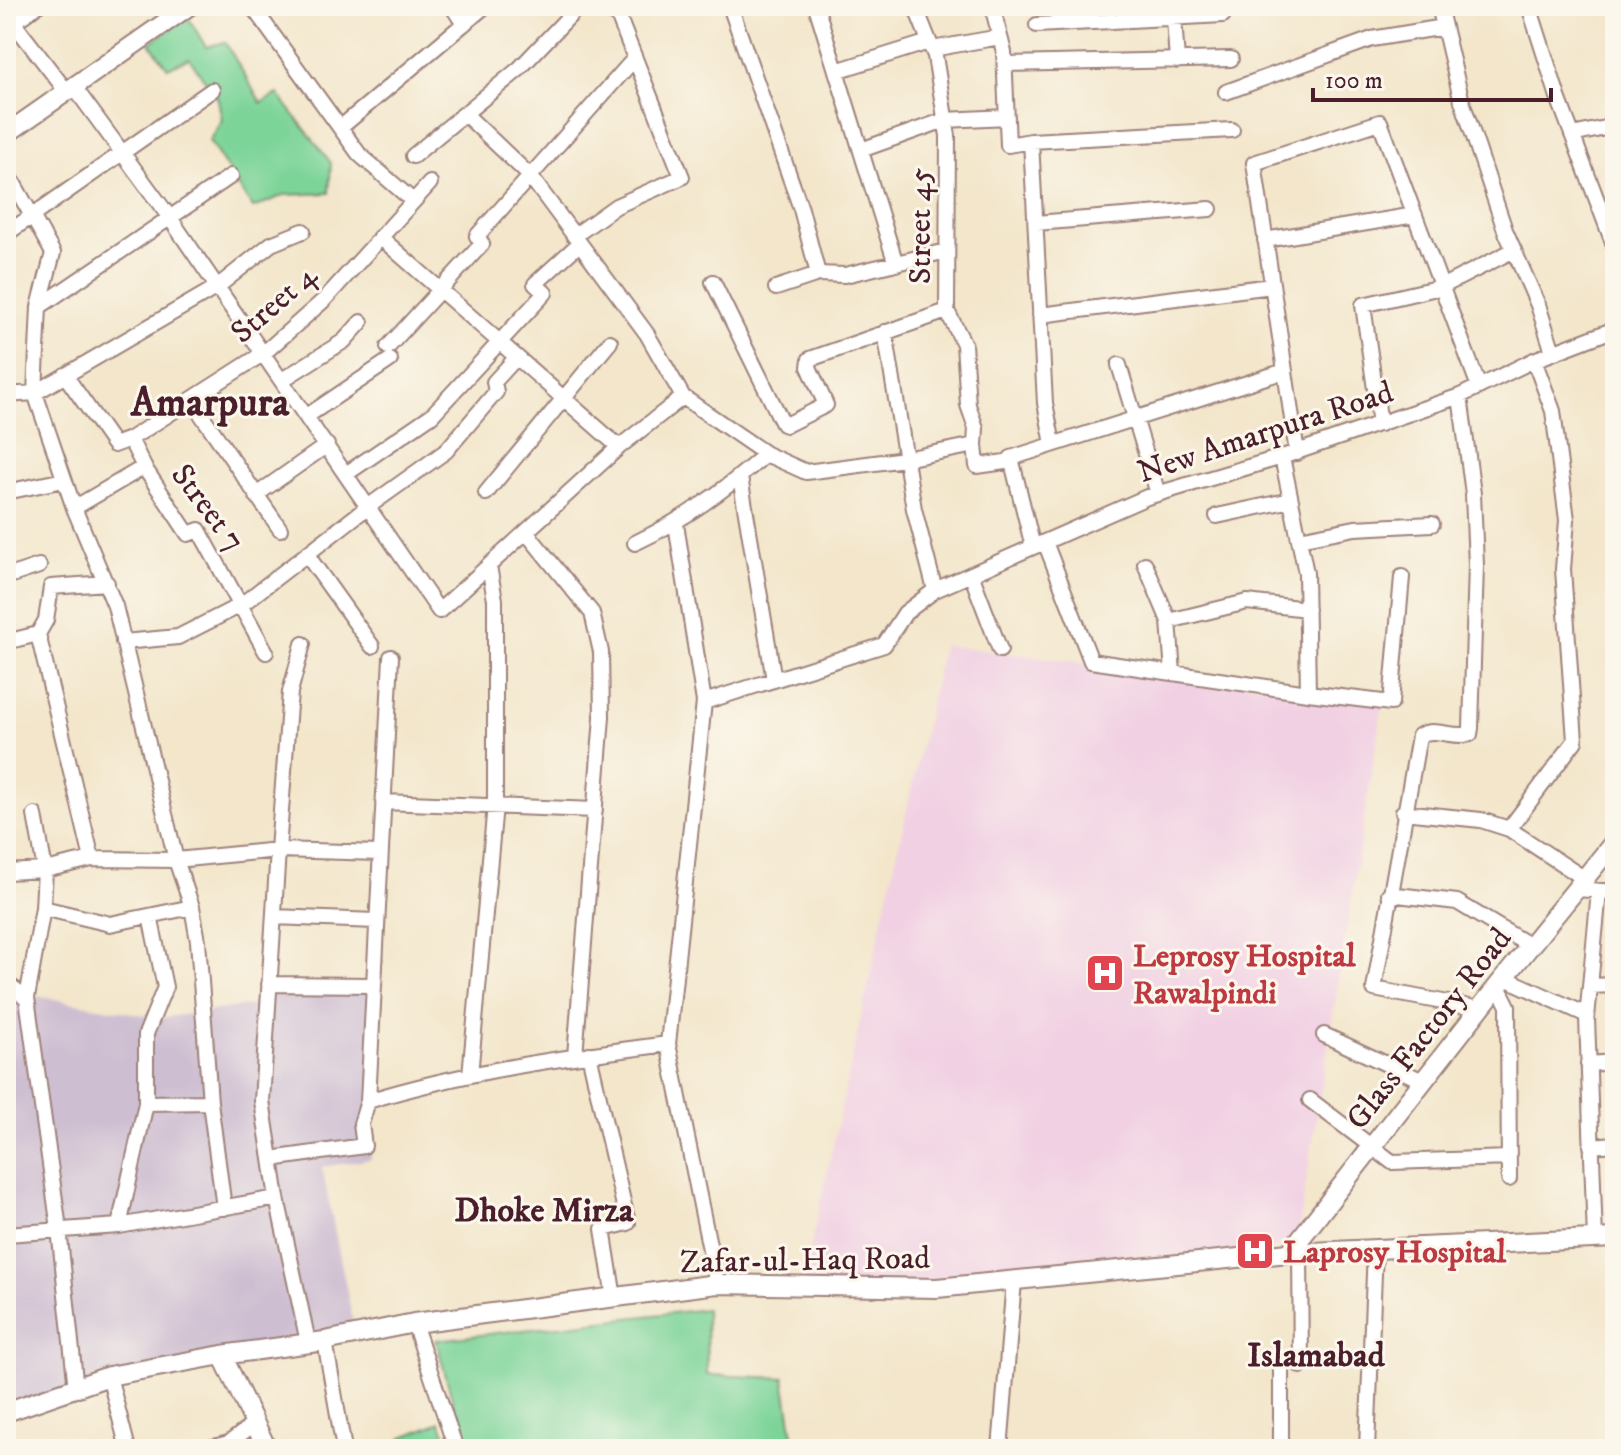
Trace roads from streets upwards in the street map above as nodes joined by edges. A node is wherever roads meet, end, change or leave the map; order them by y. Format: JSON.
{"nodes":[{"id":1,"x":37,"y":6,"type":"edge"},
{"id":2,"x":189,"y":6,"type":"edge"},
{"id":3,"x":252,"y":6,"type":"edge"},
{"id":4,"x":452,"y":6,"type":"edge"},
{"id":5,"x":485,"y":6,"type":"edge"},
{"id":6,"x":579,"y":6,"type":"edge"},
{"id":7,"x":606,"y":6,"type":"edge"},
{"id":8,"x":730,"y":6,"type":"edge"},
{"id":9,"x":816,"y":6,"type":"edge"},
{"id":10,"x":915,"y":6,"type":"edge"},
{"id":11,"x":992,"y":6,"type":"edge"},
{"id":12,"x":1101,"y":6,"type":"edge"},
{"id":13,"x":1223,"y":6,"type":"edge"},
{"id":14,"x":1439,"y":6,"type":"edge"},
{"id":15,"x":1529,"y":6,"type":"edge"},
{"id":16,"x":1192,"y":11,"type":"edge"},
{"id":17,"x":1174,"y":18,"type":"junction"},
{"id":18,"x":8,"y":21,"type":"edge"},
{"id":19,"x":1106,"y":21,"type":"junction"},
{"id":20,"x":464,"y":24,"type":"junction"},
{"id":21,"x":1037,"y":25,"type":"dead end"},
{"id":22,"x":1444,"y":27,"type":"junction"},
{"id":23,"x":1000,"y":37,"type":"junction"},
{"id":24,"x":930,"y":45,"type":"junction"},
{"id":25,"x":635,"y":58,"type":"junction"},
{"id":26,"x":1231,"y":59,"type":"dead end"},
{"id":27,"x":1177,"y":61,"type":"junction"},
{"id":28,"x":1005,"y":64,"type":"junction"},
{"id":29,"x":836,"y":71,"type":"junction"},
{"id":30,"x":70,"y":89,"type":"junction"},
{"id":31,"x":212,"y":90,"type":"dead end"},
{"id":32,"x":1226,"y":92,"type":"dead end"},
{"id":33,"x":465,"y":114,"type":"junction"},
{"id":34,"x":1007,"y":117,"type":"junction"},
{"id":35,"x":945,"y":120,"type":"junction"},
{"id":36,"x":1615,"y":126,"type":"edge"},
{"id":37,"x":340,"y":128,"type":"junction"},
{"id":38,"x":1232,"y":130,"type":"dead end"},
{"id":39,"x":6,"y":134,"type":"edge"},
{"id":40,"x":1572,"y":135,"type":"junction"},
{"id":41,"x":1031,"y":141,"type":"junction"},
{"id":42,"x":861,"y":150,"type":"junction"},
{"id":43,"x":121,"y":153,"type":"junction"},
{"id":44,"x":413,"y":156,"type":"dead end"},
{"id":45,"x":6,"y":170,"type":"edge"},
{"id":46,"x":231,"y":176,"type":"dead end"},
{"id":47,"x":530,"y":176,"type":"junction"},
{"id":48,"x":430,"y":183,"type":"dead end"},
{"id":49,"x":413,"y":201,"type":"junction"},
{"id":50,"x":1210,"y":209,"type":"dead end"},
{"id":51,"x":1415,"y":215,"type":"junction"},
{"id":52,"x":32,"y":216,"type":"junction"},
{"id":53,"x":170,"y":218,"type":"junction"},
{"id":54,"x":1036,"y":223,"type":"junction"},
{"id":55,"x":303,"y":231,"type":"dead end"},
{"id":56,"x":6,"y":234,"type":"edge"},
{"id":57,"x":380,"y":237,"type":"junction"},
{"id":58,"x":577,"y":240,"type":"junction"},
{"id":59,"x":1265,"y":240,"type":"junction"},
{"id":60,"x":1615,"y":248,"type":"edge"},
{"id":61,"x":1514,"y":250,"type":"junction"},
{"id":62,"x":947,"y":251,"type":"junction"},
{"id":63,"x":896,"y":264,"type":"junction"},
{"id":64,"x":818,"y":274,"type":"junction"},
{"id":65,"x":713,"y":282,"type":"dead end"},
{"id":66,"x":1272,"y":286,"type":"junction"},
{"id":67,"x":217,"y":287,"type":"junction"},
{"id":68,"x":1441,"y":287,"type":"junction"},
{"id":69,"x":776,"y":288,"type":"dead end"},
{"id":70,"x":441,"y":291,"type":"junction"},
{"id":71,"x":39,"y":307,"type":"junction"},
{"id":72,"x":947,"y":311,"type":"junction"},
{"id":73,"x":1040,"y":315,"type":"junction"},
{"id":74,"x":361,"y":322,"type":"dead end"},
{"id":75,"x":885,"y":332,"type":"junction"},
{"id":76,"x":1613,"y":335,"type":"edge"},
{"id":77,"x":500,"y":342,"type":"junction"},
{"id":78,"x":610,"y":342,"type":"dead end"},
{"id":79,"x":1553,"y":352,"type":"junction"},
{"id":80,"x":264,"y":353,"type":"junction"},
{"id":81,"x":517,"y":357,"type":"junction"},
{"id":82,"x":1534,"y":360,"type":"junction"},
{"id":83,"x":1119,"y":365,"type":"dead end"},
{"id":84,"x":1285,"y":371,"type":"junction"},
{"id":85,"x":65,"y":375,"type":"junction"},
{"id":86,"x":282,"y":380,"type":"junction"},
{"id":87,"x":1479,"y":387,"type":"junction"},
{"id":88,"x":35,"y":393,"type":"junction"},
{"id":89,"x":6,"y":395,"type":"edge"},
{"id":90,"x":1460,"y":396,"type":"junction"},
{"id":91,"x":683,"y":397,"type":"junction"},
{"id":92,"x":564,"y":399,"type":"junction"},
{"id":93,"x":192,"y":401,"type":"junction"},
{"id":94,"x":307,"y":416,"type":"junction"},
{"id":95,"x":1135,"y":418,"type":"junction"},
{"id":96,"x":1380,"y":424,"type":"junction"},
{"id":97,"x":130,"y":439,"type":"junction"},
{"id":98,"x":1053,"y":444,"type":"junction"},
{"id":99,"x":327,"y":445,"type":"junction"},
{"id":100,"x":975,"y":445,"type":"junction"},
{"id":101,"x":619,"y":447,"type":"junction"},
{"id":102,"x":766,"y":454,"type":"junction"},
{"id":103,"x":1289,"y":455,"type":"junction"},
{"id":104,"x":905,"y":459,"type":"junction"},
{"id":105,"x":1012,"y":461,"type":"junction"},
{"id":106,"x":144,"y":467,"type":"junction"},
{"id":107,"x":346,"y":474,"type":"junction"},
{"id":108,"x":740,"y":477,"type":"junction"},
{"id":109,"x":64,"y":480,"type":"junction"},
{"id":110,"x":6,"y":492,"type":"edge"},
{"id":111,"x":486,"y":493,"type":"dead end"},
{"id":112,"x":1158,"y":494,"type":"junction"},
{"id":113,"x":256,"y":495,"type":"junction"},
{"id":114,"x":1291,"y":500,"type":"junction"},
{"id":115,"x":369,"y":506,"type":"junction"},
{"id":116,"x":74,"y":508,"type":"junction"},
{"id":117,"x":1217,"y":516,"type":"dead end"},
{"id":118,"x":676,"y":524,"type":"junction"},
{"id":119,"x":1432,"y":524,"type":"dead end"},
{"id":120,"x":280,"y":529,"type":"dead end"},
{"id":121,"x":526,"y":532,"type":"junction"},
{"id":122,"x":1299,"y":539,"type":"junction"},
{"id":123,"x":635,"y":543,"type":"dead end"},
{"id":124,"x":1039,"y":545,"type":"junction"},
{"id":125,"x":307,"y":555,"type":"junction"},
{"id":126,"x":1145,"y":564,"type":"dead end"},
{"id":127,"x":39,"y":566,"type":"dead end"},
{"id":128,"x":489,"y":566,"type":"junction"},
{"id":129,"x":971,"y":574,"type":"junction"},
{"id":130,"x":6,"y":577,"type":"edge"},
{"id":131,"x":1402,"y":577,"type":"dead end"},
{"id":132,"x":107,"y":583,"type":"junction"},
{"id":133,"x":935,"y":590,"type":"junction"},
{"id":134,"x":241,"y":605,"type":"junction"},
{"id":135,"x":1307,"y":609,"type":"junction"},
{"id":136,"x":1169,"y":621,"type":"junction"},
{"id":137,"x":38,"y":634,"type":"junction"},
{"id":138,"x":6,"y":642,"type":"edge"},
{"id":139,"x":123,"y":642,"type":"junction"},
{"id":140,"x":303,"y":644,"type":"dead end"},
{"id":141,"x":372,"y":646,"type":"dead end"},
{"id":142,"x":1000,"y":650,"type":"dead end"},
{"id":143,"x":266,"y":652,"type":"dead end"},
{"id":144,"x":391,"y":657,"type":"dead end"},
{"id":145,"x":1173,"y":673,"type":"junction"},
{"id":146,"x":774,"y":680,"type":"junction"},
{"id":147,"x":1308,"y":693,"type":"junction"},
{"id":148,"x":704,"y":702,"type":"junction"},
{"id":149,"x":383,"y":802,"type":"junction"},
{"id":150,"x":495,"y":805,"type":"junction"},
{"id":151,"x":595,"y":810,"type":"junction"},
{"id":152,"x":1403,"y":812,"type":"junction"},
{"id":153,"x":35,"y":815,"type":"dead end"},
{"id":154,"x":1509,"y":829,"type":"junction"},
{"id":155,"x":1615,"y":841,"type":"edge"},
{"id":156,"x":278,"y":850,"type":"junction"},
{"id":157,"x":380,"y":853,"type":"junction"},
{"id":158,"x":92,"y":859,"type":"junction"},
{"id":159,"x":176,"y":860,"type":"junction"},
{"id":160,"x":45,"y":870,"type":"junction"},
{"id":161,"x":6,"y":872,"type":"edge"},
{"id":162,"x":1587,"y":886,"type":"junction"},
{"id":163,"x":1615,"y":892,"type":"edge"},
{"id":164,"x":1389,"y":894,"type":"junction"},
{"id":165,"x":192,"y":907,"type":"junction"},
{"id":166,"x":43,"y":908,"type":"junction"},
{"id":167,"x":150,"y":916,"type":"junction"},
{"id":168,"x":274,"y":917,"type":"junction"},
{"id":169,"x":376,"y":921,"type":"junction"},
{"id":170,"x":1530,"y":946,"type":"junction"},
{"id":171,"x":1501,"y":982,"type":"junction"},
{"id":172,"x":6,"y":983,"type":"edge"},
{"id":173,"x":269,"y":984,"type":"junction"},
{"id":174,"x":373,"y":985,"type":"junction"},
{"id":175,"x":1615,"y":985,"type":"edge"},
{"id":176,"x":1590,"y":986,"type":"junction"},
{"id":177,"x":27,"y":998,"type":"junction"},
{"id":178,"x":1480,"y":1009,"type":"junction"},
{"id":179,"x":1587,"y":1015,"type":"junction"},
{"id":180,"x":1324,"y":1035,"type":"dead end"},
{"id":181,"x":668,"y":1044,"type":"junction"},
{"id":182,"x":582,"y":1055,"type":"junction"},
{"id":183,"x":1615,"y":1062,"type":"edge"},
{"id":184,"x":1588,"y":1064,"type":"junction"},
{"id":185,"x":470,"y":1075,"type":"junction"},
{"id":186,"x":1423,"y":1081,"type":"junction"},
{"id":187,"x":1310,"y":1100,"type":"dead end"},
{"id":188,"x":368,"y":1101,"type":"junction"},
{"id":189,"x":210,"y":1102,"type":"junction"},
{"id":190,"x":146,"y":1103,"type":"junction"},
{"id":191,"x":1615,"y":1144,"type":"edge"},
{"id":192,"x":1373,"y":1146,"type":"junction"},
{"id":193,"x":1591,"y":1146,"type":"junction"},
{"id":194,"x":1509,"y":1158,"type":"junction"},
{"id":195,"x":271,"y":1159,"type":"junction"},
{"id":196,"x":1509,"y":1179,"type":"dead end"},
{"id":197,"x":277,"y":1198,"type":"junction"},
{"id":198,"x":224,"y":1208,"type":"junction"},
{"id":199,"x":119,"y":1226,"type":"junction"},
{"id":200,"x":59,"y":1229,"type":"junction"},
{"id":201,"x":6,"y":1234,"type":"edge"},
{"id":202,"x":1615,"y":1238,"type":"edge"},
{"id":203,"x":1595,"y":1240,"type":"junction"},
{"id":204,"x":1375,"y":1249,"type":"junction"},
{"id":205,"x":1295,"y":1253,"type":"junction"},
{"id":206,"x":1014,"y":1281,"type":"junction"},
{"id":207,"x":717,"y":1284,"type":"junction"},
{"id":208,"x":614,"y":1298,"type":"junction"},
{"id":209,"x":414,"y":1323,"type":"junction"},
{"id":210,"x":316,"y":1342,"type":"junction"},
{"id":211,"x":222,"y":1355,"type":"junction"},
{"id":212,"x":1301,"y":1366,"type":"dead end"},
{"id":213,"x":1281,"y":1367,"type":"dead end"},
{"id":214,"x":109,"y":1376,"type":"junction"},
{"id":215,"x":76,"y":1389,"type":"junction"},
{"id":216,"x":6,"y":1412,"type":"edge"},
{"id":217,"x":254,"y":1424,"type":"junction"},
{"id":218,"x":128,"y":1449,"type":"edge"},
{"id":219,"x":206,"y":1449,"type":"edge"},
{"id":220,"x":267,"y":1449,"type":"edge"},
{"id":221,"x":344,"y":1449,"type":"edge"},
{"id":222,"x":456,"y":1449,"type":"edge"},
{"id":223,"x":1000,"y":1449,"type":"edge"},
{"id":224,"x":1281,"y":1449,"type":"edge"},
{"id":225,"x":1367,"y":1449,"type":"edge"}],
"edges":[{"from":1,"to":18,"type":"street"},
{"from":2,"to":30,"type":"street"},
{"from":3,"to":37,"type":"street"},
{"from":4,"to":20,"type":"street"},
{"from":5,"to":20,"type":"street"},
{"from":6,"to":33,"type":"street"},
{"from":7,"to":25,"type":"street"},
{"from":8,"to":64,"type":"street"},
{"from":9,"to":29,"type":"street"},
{"from":10,"to":24,"type":"street","name":"Street 45"},
{"from":11,"to":23,"type":"street"},
{"from":12,"to":19,"type":"street"},
{"from":13,"to":16,"type":"street"},
{"from":14,"to":22,"type":"street"},
{"from":15,"to":40,"type":"street"},
{"from":16,"to":17,"type":"street"},
{"from":17,"to":19,"type":"street"},
{"from":17,"to":27,"type":"street"},
{"from":18,"to":30,"type":"street"},
{"from":19,"to":21,"type":"street"},
{"from":20,"to":37,"type":"street"},
{"from":22,"to":32,"type":"street"},
{"from":22,"to":61,"type":"street"},
{"from":23,"to":24,"type":"street"},
{"from":23,"to":28,"type":"street"},
{"from":24,"to":29,"type":"street"},
{"from":24,"to":35,"type":"street","name":"Street 45"},
{"from":25,"to":47,"type":"street"},
{"from":25,"to":58,"type":"street"},
{"from":26,"to":27,"type":"street"},
{"from":27,"to":28,"type":"street"},
{"from":28,"to":34,"type":"street"},
{"from":29,"to":42,"type":"street"},
{"from":30,"to":39,"type":"street"},
{"from":30,"to":43,"type":"street"},
{"from":31,"to":43,"type":"street"},
{"from":33,"to":44,"type":"street"},
{"from":33,"to":47,"type":"street"},
{"from":34,"to":35,"type":"street"},
{"from":34,"to":41,"type":"street"},
{"from":35,"to":42,"type":"street"},
{"from":35,"to":62,"type":"street","name":"Street 45"},
{"from":36,"to":40,"type":"street"},
{"from":37,"to":49,"type":"street"},
{"from":38,"to":41,"type":"street"},
{"from":40,"to":60,"type":"street"},
{"from":41,"to":54,"type":"street"},
{"from":42,"to":63,"type":"street"},
{"from":43,"to":52,"type":"street"},
{"from":43,"to":53,"type":"street"},
{"from":45,"to":52,"type":"street"},
{"from":46,"to":53,"type":"street"},
{"from":47,"to":58,"type":"street"},
{"from":47,"to":70,"type":"street"},
{"from":48,"to":49,"type":"street","name":"Street 4"},
{"from":49,"to":57,"type":"street","name":"Street 4"},
{"from":50,"to":54,"type":"street"},
{"from":51,"to":59,"type":"street"},
{"from":51,"to":59,"type":"street"},
{"from":51,"to":68,"type":"street"},
{"from":52,"to":56,"type":"street"},
{"from":52,"to":71,"type":"street"},
{"from":53,"to":67,"type":"street"},
{"from":53,"to":71,"type":"street"},
{"from":54,"to":73,"type":"street"},
{"from":55,"to":67,"type":"street"},
{"from":57,"to":70,"type":"street"},
{"from":57,"to":80,"type":"street","name":"Street 4"},
{"from":58,"to":77,"type":"street"},
{"from":58,"to":91,"type":"street"},
{"from":59,"to":66,"type":"street"},
{"from":61,"to":68,"type":"street"},
{"from":61,"to":79,"type":"street"},
{"from":62,"to":63,"type":"street"},
{"from":62,"to":72,"type":"street","name":"Street 45"},
{"from":63,"to":64,"type":"street"},
{"from":64,"to":69,"type":"street"},
{"from":65,"to":75,"type":"street"},
{"from":66,"to":73,"type":"street"},
{"from":66,"to":84,"type":"street"},
{"from":67,"to":80,"type":"street"},
{"from":67,"to":85,"type":"street"},
{"from":68,"to":87,"type":"street"},
{"from":68,"to":96,"type":"street"},
{"from":70,"to":77,"type":"street"},
{"from":70,"to":94,"type":"street"},
{"from":71,"to":88,"type":"street"},
{"from":72,"to":75,"type":"street"},
{"from":72,"to":100,"type":"street","name":"Street 45"},
{"from":73,"to":98,"type":"street"},
{"from":74,"to":86,"type":"street"},
{"from":75,"to":104,"type":"street"},
{"from":76,"to":79,"type":"street","name":"New Amarpura Road"},
{"from":77,"to":81,"type":"street"},
{"from":77,"to":107,"type":"street"},
{"from":78,"to":92,"type":"street"},
{"from":79,"to":82,"type":"street","name":"New Amarpura Road"},
{"from":80,"to":86,"type":"street"},
{"from":80,"to":93,"type":"street","name":"Street 4"},
{"from":81,"to":92,"type":"street"},
{"from":81,"to":115,"type":"street"},
{"from":82,"to":87,"type":"street","name":"New Amarpura Road"},
{"from":82,"to":154,"type":"street"},
{"from":83,"to":95,"type":"street"},
{"from":84,"to":95,"type":"street"},
{"from":84,"to":103,"type":"street"},
{"from":85,"to":88,"type":"street"},
{"from":85,"to":97,"type":"street"},
{"from":86,"to":94,"type":"street"},
{"from":87,"to":90,"type":"street","name":"New Amarpura Road"},
{"from":88,"to":89,"type":"street"},
{"from":88,"to":109,"type":"street"},
{"from":90,"to":96,"type":"street","name":"New Amarpura Road"},
{"from":90,"to":152,"type":"street"},
{"from":91,"to":101,"type":"street"},
{"from":91,"to":102,"type":"street"},
{"from":92,"to":101,"type":"street"},
{"from":92,"to":111,"type":"street"},
{"from":93,"to":97,"type":"street","name":"Street 4"},
{"from":93,"to":113,"type":"street"},
{"from":94,"to":99,"type":"street"},
{"from":95,"to":98,"type":"street"},
{"from":95,"to":112,"type":"street"},
{"from":96,"to":103,"type":"street","name":"New Amarpura Road"},
{"from":97,"to":106,"type":"street","name":"Street 7"},
{"from":98,"to":105,"type":"street"},
{"from":99,"to":107,"type":"street"},
{"from":99,"to":113,"type":"street"},
{"from":100,"to":104,"type":"street"},
{"from":100,"to":105,"type":"street"},
{"from":101,"to":121,"type":"street"},
{"from":102,"to":104,"type":"street"},
{"from":102,"to":108,"type":"street"},
{"from":103,"to":112,"type":"street","name":"New Amarpura Road"},
{"from":103,"to":114,"type":"street"},
{"from":104,"to":133,"type":"street"},
{"from":105,"to":124,"type":"street"},
{"from":106,"to":116,"type":"street"},
{"from":106,"to":134,"type":"street","name":"Street 7"},
{"from":107,"to":115,"type":"street"},
{"from":108,"to":118,"type":"street"},
{"from":108,"to":146,"type":"street"},
{"from":109,"to":110,"type":"street"},
{"from":109,"to":116,"type":"street"},
{"from":112,"to":124,"type":"street","name":"New Amarpura Road"},
{"from":113,"to":120,"type":"street"},
{"from":114,"to":117,"type":"street"},
{"from":114,"to":122,"type":"street"},
{"from":115,"to":125,"type":"street"},
{"from":115,"to":128,"type":"street"},
{"from":116,"to":132,"type":"street"},
{"from":118,"to":123,"type":"street"},
{"from":118,"to":148,"type":"street"},
{"from":119,"to":122,"type":"street"},
{"from":121,"to":128,"type":"street"},
{"from":121,"to":151,"type":"street"},
{"from":122,"to":135,"type":"street"},
{"from":124,"to":129,"type":"street","name":"New Amarpura Road"},
{"from":124,"to":145,"type":"street"},
{"from":125,"to":134,"type":"street"},
{"from":125,"to":141,"type":"street"},
{"from":126,"to":136,"type":"street"},
{"from":127,"to":130,"type":"street"},
{"from":128,"to":150,"type":"street"},
{"from":129,"to":133,"type":"street","name":"New Amarpura Road"},
{"from":129,"to":142,"type":"street"},
{"from":131,"to":147,"type":"street"},
{"from":132,"to":137,"type":"street"},
{"from":132,"to":139,"type":"street"},
{"from":133,"to":146,"type":"street","name":"New Amarpura Road"},
{"from":134,"to":139,"type":"street"},
{"from":134,"to":143,"type":"street","name":"Street 7"},
{"from":135,"to":136,"type":"street"},
{"from":135,"to":147,"type":"street"},
{"from":136,"to":145,"type":"street"},
{"from":137,"to":138,"type":"street"},
{"from":137,"to":158,"type":"street"},
{"from":139,"to":159,"type":"street"},
{"from":140,"to":156,"type":"street"},
{"from":144,"to":149,"type":"street"},
{"from":145,"to":147,"type":"street"},
{"from":146,"to":148,"type":"street","name":"New Amarpura Road"},
{"from":148,"to":181,"type":"street"},
{"from":149,"to":150,"type":"street"},
{"from":149,"to":157,"type":"street"},
{"from":150,"to":151,"type":"street"},
{"from":150,"to":185,"type":"street"},
{"from":151,"to":182,"type":"street"},
{"from":152,"to":154,"type":"street"},
{"from":152,"to":164,"type":"street"},
{"from":153,"to":160,"type":"street"},
{"from":154,"to":162,"type":"street"},
{"from":155,"to":162,"type":"street","name":"Glass Factory Road"},
{"from":156,"to":157,"type":"street"},
{"from":156,"to":159,"type":"street"},
{"from":156,"to":168,"type":"street"},
{"from":157,"to":169,"type":"street"},
{"from":158,"to":159,"type":"street"},
{"from":158,"to":160,"type":"street"},
{"from":159,"to":165,"type":"street"},
{"from":160,"to":161,"type":"street"},
{"from":160,"to":166,"type":"street"},
{"from":162,"to":163,"type":"street"},
{"from":162,"to":170,"type":"street","name":"Glass Factory Road"},
{"from":162,"to":176,"type":"street"},
{"from":164,"to":170,"type":"street"},
{"from":164,"to":178,"type":"street"},
{"from":165,"to":167,"type":"street"},
{"from":165,"to":189,"type":"street"},
{"from":166,"to":167,"type":"street"},
{"from":166,"to":177,"type":"street"},
{"from":167,"to":190,"type":"street"},
{"from":168,"to":169,"type":"street"},
{"from":168,"to":173,"type":"street"},
{"from":169,"to":174,"type":"street"},
{"from":170,"to":171,"type":"street","name":"Glass Factory Road"},
{"from":171,"to":178,"type":"street","name":"Glass Factory Road"},
{"from":171,"to":179,"type":"street"},
{"from":171,"to":194,"type":"street"},
{"from":172,"to":177,"type":"street"},
{"from":173,"to":174,"type":"street"},
{"from":173,"to":195,"type":"street"},
{"from":174,"to":188,"type":"street"},
{"from":175,"to":176,"type":"street"},
{"from":176,"to":179,"type":"street"},
{"from":177,"to":200,"type":"street"},
{"from":178,"to":186,"type":"street","name":"Glass Factory Road"},
{"from":179,"to":184,"type":"street"},
{"from":180,"to":186,"type":"street"},
{"from":181,"to":182,"type":"street"},
{"from":181,"to":207,"type":"street"},
{"from":182,"to":185,"type":"street"},
{"from":182,"to":208,"type":"street"},
{"from":183,"to":184,"type":"street"},
{"from":184,"to":193,"type":"street"},
{"from":185,"to":188,"type":"street"},
{"from":186,"to":192,"type":"street","name":"Glass Factory Road"},
{"from":187,"to":192,"type":"street"},
{"from":188,"to":195,"type":"street"},
{"from":189,"to":190,"type":"street"},
{"from":189,"to":198,"type":"street"},
{"from":190,"to":199,"type":"street"},
{"from":191,"to":193,"type":"street"},
{"from":192,"to":194,"type":"street"},
{"from":192,"to":205,"type":"street","name":"Glass Factory Road"},
{"from":193,"to":203,"type":"street"},
{"from":194,"to":196,"type":"street"},
{"from":195,"to":197,"type":"street"},
{"from":197,"to":198,"type":"street"},
{"from":197,"to":210,"type":"street"},
{"from":198,"to":199,"type":"street"},
{"from":199,"to":200,"type":"street"},
{"from":200,"to":201,"type":"street"},
{"from":200,"to":215,"type":"street"},
{"from":202,"to":203,"type":"street","name":"Zafar-ul-Haq Road"},
{"from":203,"to":204,"type":"street","name":"Zafar-ul-Haq Road"},
{"from":204,"to":205,"type":"street","name":"Zafar-ul-Haq Road"},
{"from":204,"to":225,"type":"street"},
{"from":205,"to":206,"type":"street","name":"Zafar-ul-Haq Road"},
{"from":205,"to":212,"type":"street"},
{"from":206,"to":207,"type":"street","name":"Zafar-ul-Haq Road"},
{"from":206,"to":223,"type":"street"},
{"from":207,"to":208,"type":"street","name":"Zafar-ul-Haq Road"},
{"from":208,"to":209,"type":"street","name":"Zafar-ul-Haq Road"},
{"from":209,"to":210,"type":"street","name":"Zafar-ul-Haq Road"},
{"from":209,"to":222,"type":"street"},
{"from":210,"to":211,"type":"street","name":"Zafar-ul-Haq Road"},
{"from":210,"to":221,"type":"street"},
{"from":211,"to":214,"type":"street","name":"Zafar-ul-Haq Road"},
{"from":211,"to":217,"type":"street"},
{"from":213,"to":224,"type":"street"},
{"from":214,"to":215,"type":"street","name":"Zafar-ul-Haq Road"},
{"from":214,"to":218,"type":"street"},
{"from":215,"to":216,"type":"street","name":"Zafar-ul-Haq Road"},
{"from":217,"to":219,"type":"street"},
{"from":217,"to":220,"type":"street"}]}
